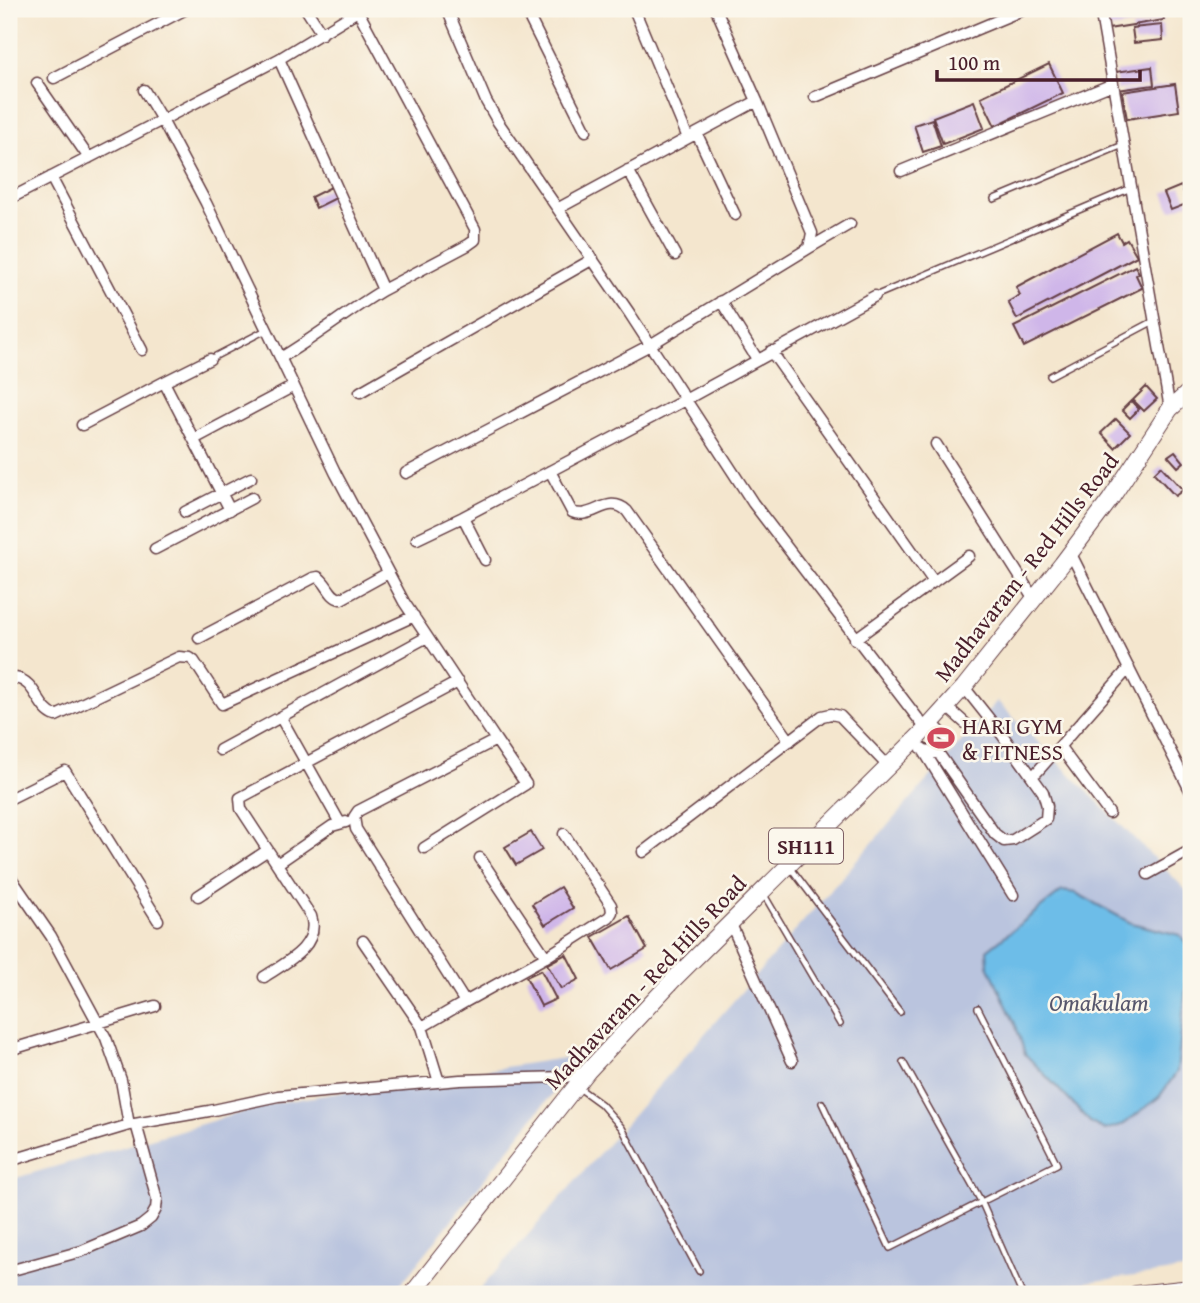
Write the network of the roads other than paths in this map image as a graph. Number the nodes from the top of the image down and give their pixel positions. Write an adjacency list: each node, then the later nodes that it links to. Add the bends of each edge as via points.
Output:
1 (186, 9): 12 (street)
2 (306, 9): 10 (street)
3 (447, 9): 29 (street, via 492,112)
4 (525, 9): 19 (street)
5 (634, 9): 20 (street)
6 (716, 9): 17 (street)
7 (1025, 9): 16 (street)
8 (1100, 9): 14 (street)
9 (360, 10): 10 (street); 35 (street, via 476,236 468,245)
10 (321, 34): 11 (street)
11 (279, 59): 18 (street); 35 (street)
12 (54, 78)
13 (37, 83): 22 (street)
14 (1113, 84): 21 (street); 24 (street)
15 (144, 90): 18 (street)
16 (815, 97)
17 (757, 102): 20 (street); 32 (street, via 812,233)
18 (162, 120): 22 (street); 39 (street)
19 (586, 131)
20 (692, 136): 23 (street); 30 (street)
21 (1124, 145): 26 (street); 28 (lane)
22 (89, 158): 25 (street)
23 (628, 170): 29 (street); 33 (street)
24 (901, 171)
25 (51, 177): 27 (street); 41 (street)
26 (1131, 188): 36 (lane); 38 (street)
27 (9, 199)
28 (994, 199)
29 (559, 208): 34 (street)
30 (735, 215)
31 (850, 224): 32 (street)
32 (809, 248): 37 (street)
33 (675, 255)
34 (593, 259): 40 (street); 50 (street)
35 (383, 290): 43 (street)
36 (875, 296): 42 (street)
37 (721, 301): 40 (street); 45 (street)
38 (1154, 321): 46 (lane); 52 (street)
39 (268, 329): 43 (street); 44 (lane)
40 (650, 345): 51 (street); 57 (street)
41 (142, 350)
42 (771, 352): 45 (street); 70 (street)
43 (282, 357): 48 (street)
44 (210, 359): 47 (street)
45 (757, 359): 51 (street)
46 (1050, 376)
47 (164, 382): 53 (street); 54 (street)
48 (295, 386): 54 (street); 69 (street)
49 (1191, 390): 52 (main road, Madhavaram - Red Hills Road / SH111)
50 (360, 392)
51 (685, 400): 56 (street); 75 (street, via 759,511)
52 (1170, 409): 66 (main road, Madhavaram - Red Hills Road / SH111)
53 (82, 425)
54 (194, 439): 59 (street)
55 (936, 444): 71 (street)
56 (550, 471): 63 (street); 86 (street, via 572,512 586,514 611,503 627,511)
57 (406, 473)
58 (251, 478): 59 (street)
59 (222, 493): 61 (street); 62 (street)
60 (252, 498): 61 (street)
61 (230, 510): 65 (street)
62 (185, 512)
63 (463, 516): 64 (street); 68 (street)
64 (417, 539)
65 (155, 549)
66 (1070, 552): 71 (main road, Madhavaram - Red Hills Road / SH111); 76 (street)
67 (969, 556): 70 (street)
68 (485, 560)
69 (388, 573): 72 (street); 74 (street, via 341,599 333,596 323,580 313,578)
70 (934, 582): 75 (street)
71 (1034, 599): 79 (main road, Madhavaram - Red Hills Road / SH111)
72 (414, 616): 73 (street); 77 (street, via 222,704 194,661 185,656 56,716 47,712 26,681)
73 (428, 637): 78 (street); 81 (street)
74 (198, 638)
75 (855, 639): 83 (street)
76 (1129, 668): 87 (street); 92 (street)
77 (9, 681)
78 (457, 682): 85 (street); 89 (street)
79 (964, 687): 80 (main road, Madhavaram - Red Hills Road / SH111); 83 (street, via 1043,792 1046,820 1004,841)
80 (946, 706): 82 (street); 83 (main road, Madhavaram - Red Hills Road / SH111)
81 (281, 718): 88 (street); 89 (street)
82 (965, 723)
83 (924, 735): 84 (street); 90 (main road, Madhavaram - Red Hills Road / SH111); 108 (street)
84 (948, 739)
85 (496, 740): 96 (street, via 358,811); 98 (street, via 526,784)
86 (790, 741): 90 (street, via 822,716 841,716); 101 (street)
87 (1060, 747): 91 (street); 94 (street)
88 (220, 750)
89 (306, 763): 95 (street); 99 (street, via 240,798 241,808)
90 (887, 765): 104 (main road, Madhavaram - Red Hills Road / SH111)
91 (1037, 772)
92 (1191, 792)
93 (9, 799): 110 (street, via 65,771)
94 (1109, 814)
95 (340, 823): 96 (street); 103 (street)
96 (353, 823): 115 (street)
97 (564, 834): 113 (street, via 612,912)
98 (424, 848)
99 (268, 850): 103 (street); 109 (street)
100 (1191, 850): 105 (street)
101 (643, 852)
102 (480, 858): 113 (street)
103 (277, 864): 114 (street, via 314,925 308,944)
104 (788, 864): 107 (main road, Madhavaram - Red Hills Road / SH111); 118 (lane)
105 (1148, 874)
106 (9, 875): 119 (street, via 51,936)
107 (761, 891): 111 (main road, Madhavaram - Red Hills Road / SH111); 120 (lane)
108 (1013, 895)
109 (198, 896)
110 (158, 920)
111 (730, 922): 123 (street); 125 (main road, Madhavaram - Red Hills Road / SH111)
112 (363, 941): 121 (street)
113 (546, 957): 115 (street)
114 (264, 977)
115 (465, 1002): 121 (street)
116 (155, 1006): 119 (street)
117 (978, 1008): 131 (lane, via 1057,1164)
118 (900, 1012)
119 (98, 1023): 122 (street); 129 (street, via 115,1060)
120 (840, 1024)
121 (422, 1027): 126 (street)
122 (9, 1050)
123 (792, 1061)
124 (903, 1062): 131 (lane)
125 (588, 1071): 126 (street, via 566,1077); 127 (main road, Madhavaram - Red Hills Road / SH111)
126 (439, 1082): 129 (street, via 278,1096)
127 (576, 1086): 133 (lane, via 601,1104 622,1128); 135 (main road, Madhavaram - Red Hills Road / SH111)
128 (822, 1103): 131 (lane, via 890,1248)
129 (133, 1124): 130 (street); 132 (street, via 157,1199 151,1218 82,1251)
130 (9, 1161)
131 (982, 1203): 136 (lane)
132 (9, 1271)
133 (699, 1272)
134 (1191, 1287): 137 (main road)
135 (412, 1294)
136 (1022, 1294)
137 (1136, 1294)

